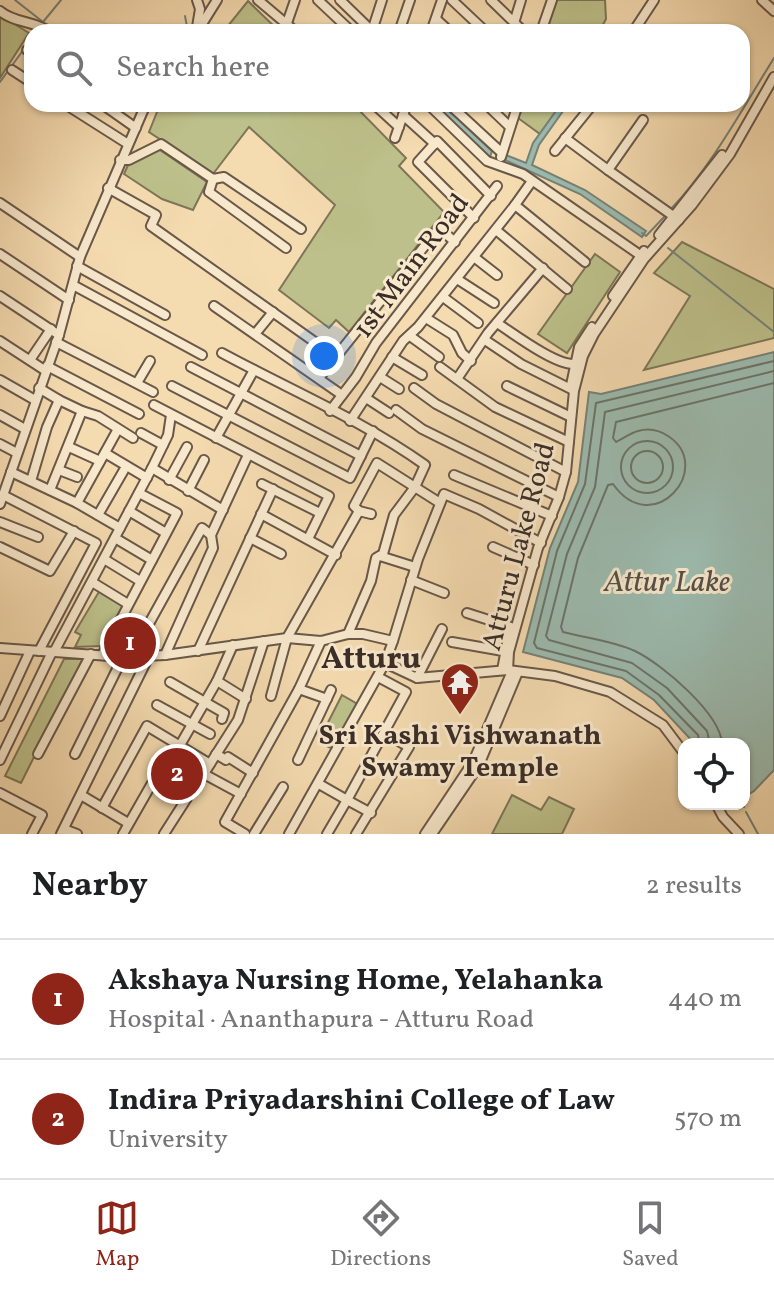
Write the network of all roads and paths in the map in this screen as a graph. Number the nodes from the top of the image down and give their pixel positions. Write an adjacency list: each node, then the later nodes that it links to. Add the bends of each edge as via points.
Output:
1 (197, 0): 24 (street)
2 (217, 0): 25 (street)
3 (258, 0): 21 (street)
4 (295, 0): 21 (street)
5 (318, 0): 26 (street)
6 (340, 0): 19 (street)
7 (356, 0): 19 (street)
8 (382, 0): 28 (street)
9 (410, 0): 29 (street)
10 (442, 0): 20 (street)
11 (452, 0): 32 (street)
12 (521, 0): 22 (street)
13 (552, 0): 33 (street)
14 (654, 0): 34 (street)
15 (762, 0): 18 (street)
16 (494, 1): 22 (street)
17 (0, 11): 23 (street)
18 (774, 11)
19 (352, 12): 27 (street)
20 (436, 19): 30 (street); 31 (street)
21 (287, 23)
22 (514, 23)
23 (35, 24)
24 (197, 24)
25 (201, 24)
26 (344, 24)
27 (365, 24)
28 (375, 24)
29 (402, 24)
30 (434, 24)
31 (441, 24)
32 (478, 24)
33 (544, 24)
34 (638, 24)
35 (12, 70): 37 (street)
36 (774, 77): 70 (street, Atturu Lake Road, via 732,148)
37 (24, 78)
38 (78, 112): 55 (street)
39 (113, 112): 52 (street)
40 (143, 112): 52 (street)
41 (383, 112): 50 (street)
42 (404, 112): 48 (street)
43 (436, 112): 60 (street, via 487,161)
44 (458, 112): 58 (street)
45 (494, 112): 51 (street)
46 (515, 112): 51 (street)
47 (586, 112): 54 (street)
48 (403, 115): 50 (street); 56 (street)
49 (643, 120): 61 (street)
50 (399, 127): 53 (street)
51 (510, 127): 58 (street)
52 (136, 128): 55 (street)
53 (395, 138)
54 (565, 138): 57 (street); 61 (street)
55 (128, 144): 59 (street)
56 (435, 144): 66 (street); 69 (street, via 418,162)
57 (555, 151)
58 (502, 153): 60 (street)
59 (120, 160): 62 (street, via 161,144); 65 (street)
60 (498, 165): 63 (street)
61 (608, 170): 70 (street)
62 (213, 179): 71 (street, via 224,177); 74 (street, via 209,192)
63 (532, 181): 68 (street); 76 (street)
64 (497, 186): 66 (street, 1st Main Road)
65 (108, 188): 78 (street); 90 (street, via 156,215 151,226)
66 (491, 196): 69 (street, 1st Main Road)
67 (0, 203): 78 (street)
68 (515, 205): 72 (street); 79 (street)
69 (474, 218): 73 (street, 1st Main Road)
70 (677, 219): 76 (street, Atturu Lake Road); 124 (street, Atturu Lake Road, via 594,334)
71 (301, 229)
72 (496, 230): 77 (street); 80 (street)
73 (455, 242): 102 (street, via 439,228); 127 (street, 1st Main Road)
74 (286, 248)
75 (0, 254): 87 (street)
76 (640, 255): 108 (street, Atturu Lake Road, via 579,347)
77 (474, 257): 81 (street); 82 (street)
78 (79, 262): 83 (street); 94 (street, via 164,315)
79 (585, 262)
80 (543, 268): 84 (street); 93 (street)
81 (497, 275)
82 (457, 279): 86 (street); 88 (street)
83 (73, 285): 87 (street); 94 (street)
84 (567, 289)
85 (0, 296): 96 (street)
86 (443, 297): 91 (street); 92 (street)
87 (69, 300): 96 (street)
88 (494, 303)
89 (214, 306): 95 (street)
90 (273, 312): 95 (street); 102 (street)
91 (426, 318): 97 (street); 107 (street, via 453,335)
92 (478, 323)
93 (497, 323): 98 (street); 108 (street)
94 (154, 329): 101 (street)
95 (255, 334): 115 (street)
96 (56, 336): 105 (street); 111 (street); 118 (street)
97 (410, 336): 103 (street); 104 (street)
98 (485, 340): 107 (street); 124 (street)
99 (0, 341): 105 (street)
100 (222, 353): 112 (street)
101 (202, 355)
102 (336, 357): 115 (street)
103 (392, 357): 113 (street); 114 (street)
104 (439, 357)
105 (30, 360): 111 (street)
106 (150, 361): 118 (street)
107 (471, 361): 116 (street)
108 (574, 364): 124 (street, Atturu Lake Road)
109 (191, 367): 126 (street)
110 (440, 367): 116 (street)
111 (46, 369): 121 (street); 134 (street)
112 (254, 370): 126 (street); 133 (street)
113 (422, 375)
114 (380, 377): 123 (street); 128 (street)
115 (319, 378): 127 (street)
116 (457, 379): 144 (street, via 495,407)
117 (0, 380): 129 (street)
118 (137, 383): 125 (street)
119 (172, 386): 137 (street)
120 (507, 386): 138 (street)
121 (39, 388): 129 (street); 130 (street)
122 (414, 388): 158 (street)
123 (399, 389)
124 (572, 390): 138 (street, Atturu Lake Road)
125 (153, 392)
126 (241, 394): 137 (street); 151 (street)
127 (342, 395): 133 (street, 1st Main Road)
128 (366, 398): 139 (street); 171 (street)
129 (35, 400): 140 (street)
130 (59, 400): 132 (street); 163 (street)
131 (154, 405): 136 (street)
132 (82, 411): 141 (street); 147 (street)
133 (330, 411): 139 (street)
134 (139, 414)
135 (0, 415): 140 (street)
136 (171, 415): 143 (street); 146 (street)
137 (229, 415): 143 (street); 151 (street, via 350,478)
138 (569, 416): 144 (street, Atturu Lake Road)
139 (350, 421): 142 (street)
140 (25, 429): 149 (street)
141 (118, 429): 146 (street); 152 (street)
142 (373, 431): 151 (street); 166 (street, via 425,465)
143 (216, 438): 150 (street)
144 (567, 441): 158 (street, Atturu Lake Road)
145 (0, 444): 149 (street)
146 (163, 445): 154 (street)
147 (69, 447): 152 (street); 155 (street)
148 (187, 447): 162 (street)
149 (17, 453): 157 (street)
150 (248, 455): 175 (street); 178 (street, via 329,496)
151 (361, 456)
152 (102, 457): 161 (street); 174 (street)
153 (204, 460): 169 (street)
154 (152, 468): 161 (street); 162 (street)
155 (59, 470): 160 (street); 168 (street)
156 (124, 470): 181 (street)
157 (11, 472): 163 (street); 173 (street)
158 (564, 472): 171 (street, Atturu Lake Road)
159 (454, 475): 182 (street)
160 (77, 477)
161 (147, 478): 170 (street)
162 (169, 480): 169 (street)
163 (31, 481): 168 (street)
164 (262, 484): 167 (street)
165 (448, 485): 172 (street)
166 (415, 487): 172 (street); 177 (street, via 377,463 354,506); 197 (street, via 394,515)
167 (273, 489): 178 (street); 179 (street)
168 (50, 490): 174 (street)
169 (188, 491): 175 (street)
170 (139, 493): 176 (street); 186 (street, via 177,513)
171 (557, 496): 182 (street, Atturu Lake Road)
172 (442, 498): 192 (street, via 479,509); 201 (street)
173 (2, 500): 185 (street)
174 (77, 503): 181 (street)
175 (223, 510): 187 (street)
176 (129, 511): 184 (street); 186 (street)
177 (359, 511): 180 (street); 196 (street)
178 (320, 513): 191 (street)
179 (261, 514): 190 (street); 191 (street)
180 (371, 514)
181 (98, 515): 184 (street)
182 (550, 515): 192 (street, Atturu Lake Road)
183 (0, 522): 188 (street)
184 (120, 528): 189 (street)
185 (74, 531): 193 (street, via 50,571); 218 (street, via 96,543)
186 (166, 533): 199 (street)
187 (211, 535): 224 (street, via 213,548); 225 (street, via 202,528)
188 (38, 537)
189 (115, 538): 198 (street); 199 (street)
190 (250, 538): 195 (street); 219 (street)
191 (308, 539): 196 (street)
192 (539, 542): 200 (street, Atturu Lake Road)
193 (0, 547)
194 (493, 547): 200 (street)
195 (281, 554)
196 (336, 555): 211 (street)
197 (380, 556): 201 (street); 210 (street)
198 (104, 559): 203 (street); 204 (street)
199 (152, 560): 203 (street)
200 (532, 564): 208 (street, Atturu Lake Road); 229 (street, Atturu Lake Road, via 509,652)
201 (415, 567): 202 (street)
202 (411, 580): 205 (street); 214 (street)
203 (140, 581): 206 (street)
204 (92, 582): 206 (street); 221 (street)
205 (444, 593)
206 (128, 604): 223 (street)
207 (467, 613): 208 (street)
208 (511, 627): 220 (street, Atturu Lake Road)
209 (442, 629): 231 (street)
210 (348, 634): 213 (street); 214 (street)
211 (287, 638): 212 (street); 213 (street); 236 (street)
212 (264, 641): 216 (street); 237 (street)
213 (321, 641): 234 (street)
214 (393, 641): 228 (street)
215 (452, 642): 220 (street)
216 (233, 645): 219 (street); 232 (street)
217 (2, 648): 218 (street); 227 (street)
218 (34, 651): 221 (street); 241 (street)
219 (198, 651): 224 (street)
220 (503, 651): 229 (street, Atturu Lake Road)
221 (53, 652): 222 (street); 251 (street)
222 (91, 654): 223 (street); 248 (street)
223 (102, 655): 225 (street)
224 (165, 655): 226 (street)
225 (127, 656): 226 (street); 249 (street)
226 (149, 656): 259 (street)
227 (0, 659)
228 (385, 663): 230 (street); 231 (street)
229 (510, 671): 231 (street); 246 (street, via 555,676 610,692 663,725); 276 (street, via 473,762); 277 (street, via 479,765)
230 (378, 677): 244 (street, via 406,692); 256 (street)
231 (417, 678)
232 (217, 681): 237 (street); 239 (street)
233 (170, 682): 239 (street)
234 (299, 689): 238 (street); 254 (street)
235 (331, 690): 238 (street)
236 (271, 696)
237 (246, 699): 250 (street)
238 (327, 699): 252 (street)
239 (205, 703): 242 (street, via 224,713); 243 (street)
240 (157, 705): 243 (street)
241 (0, 716)
242 (222, 719)
243 (192, 724): 245 (street); 247 (street)
244 (385, 733): 261 (street); 264 (street, via 409,747)
245 (210, 734)
246 (678, 745)
247 (179, 746): 253 (street); 255 (street); 262 (street, via 147,726)
248 (38, 754)
249 (75, 754)
250 (216, 754): 253 (street); 254 (street)
251 (0, 760)
252 (298, 760)
253 (210, 764): 258 (street, via 204,774)
254 (253, 773): 258 (street)
255 (155, 778): 265 (street); 270 (street, via 187,798)
256 (319, 784): 261 (street); 273 (street)
257 (283, 787): 272 (street)
258 (241, 794): 271 (street, via 225,822)
259 (81, 795): 262 (street); 266 (street)
260 (1, 798): 267 (street, via 42,815)
261 (347, 800): 264 (street); 274 (street)
262 (102, 808): 265 (street)
263 (719, 810): 278 (street)
264 (371, 813): 275 (street)
265 (128, 823): 269 (street)
266 (62, 831): 268 (street)
267 (32, 834)
268 (77, 834)
269 (123, 834)
270 (164, 834)
271 (245, 834)
272 (254, 834)
273 (289, 834)
274 (327, 834)
275 (356, 834)
276 (425, 834)
277 (432, 834)
278 (739, 834)

